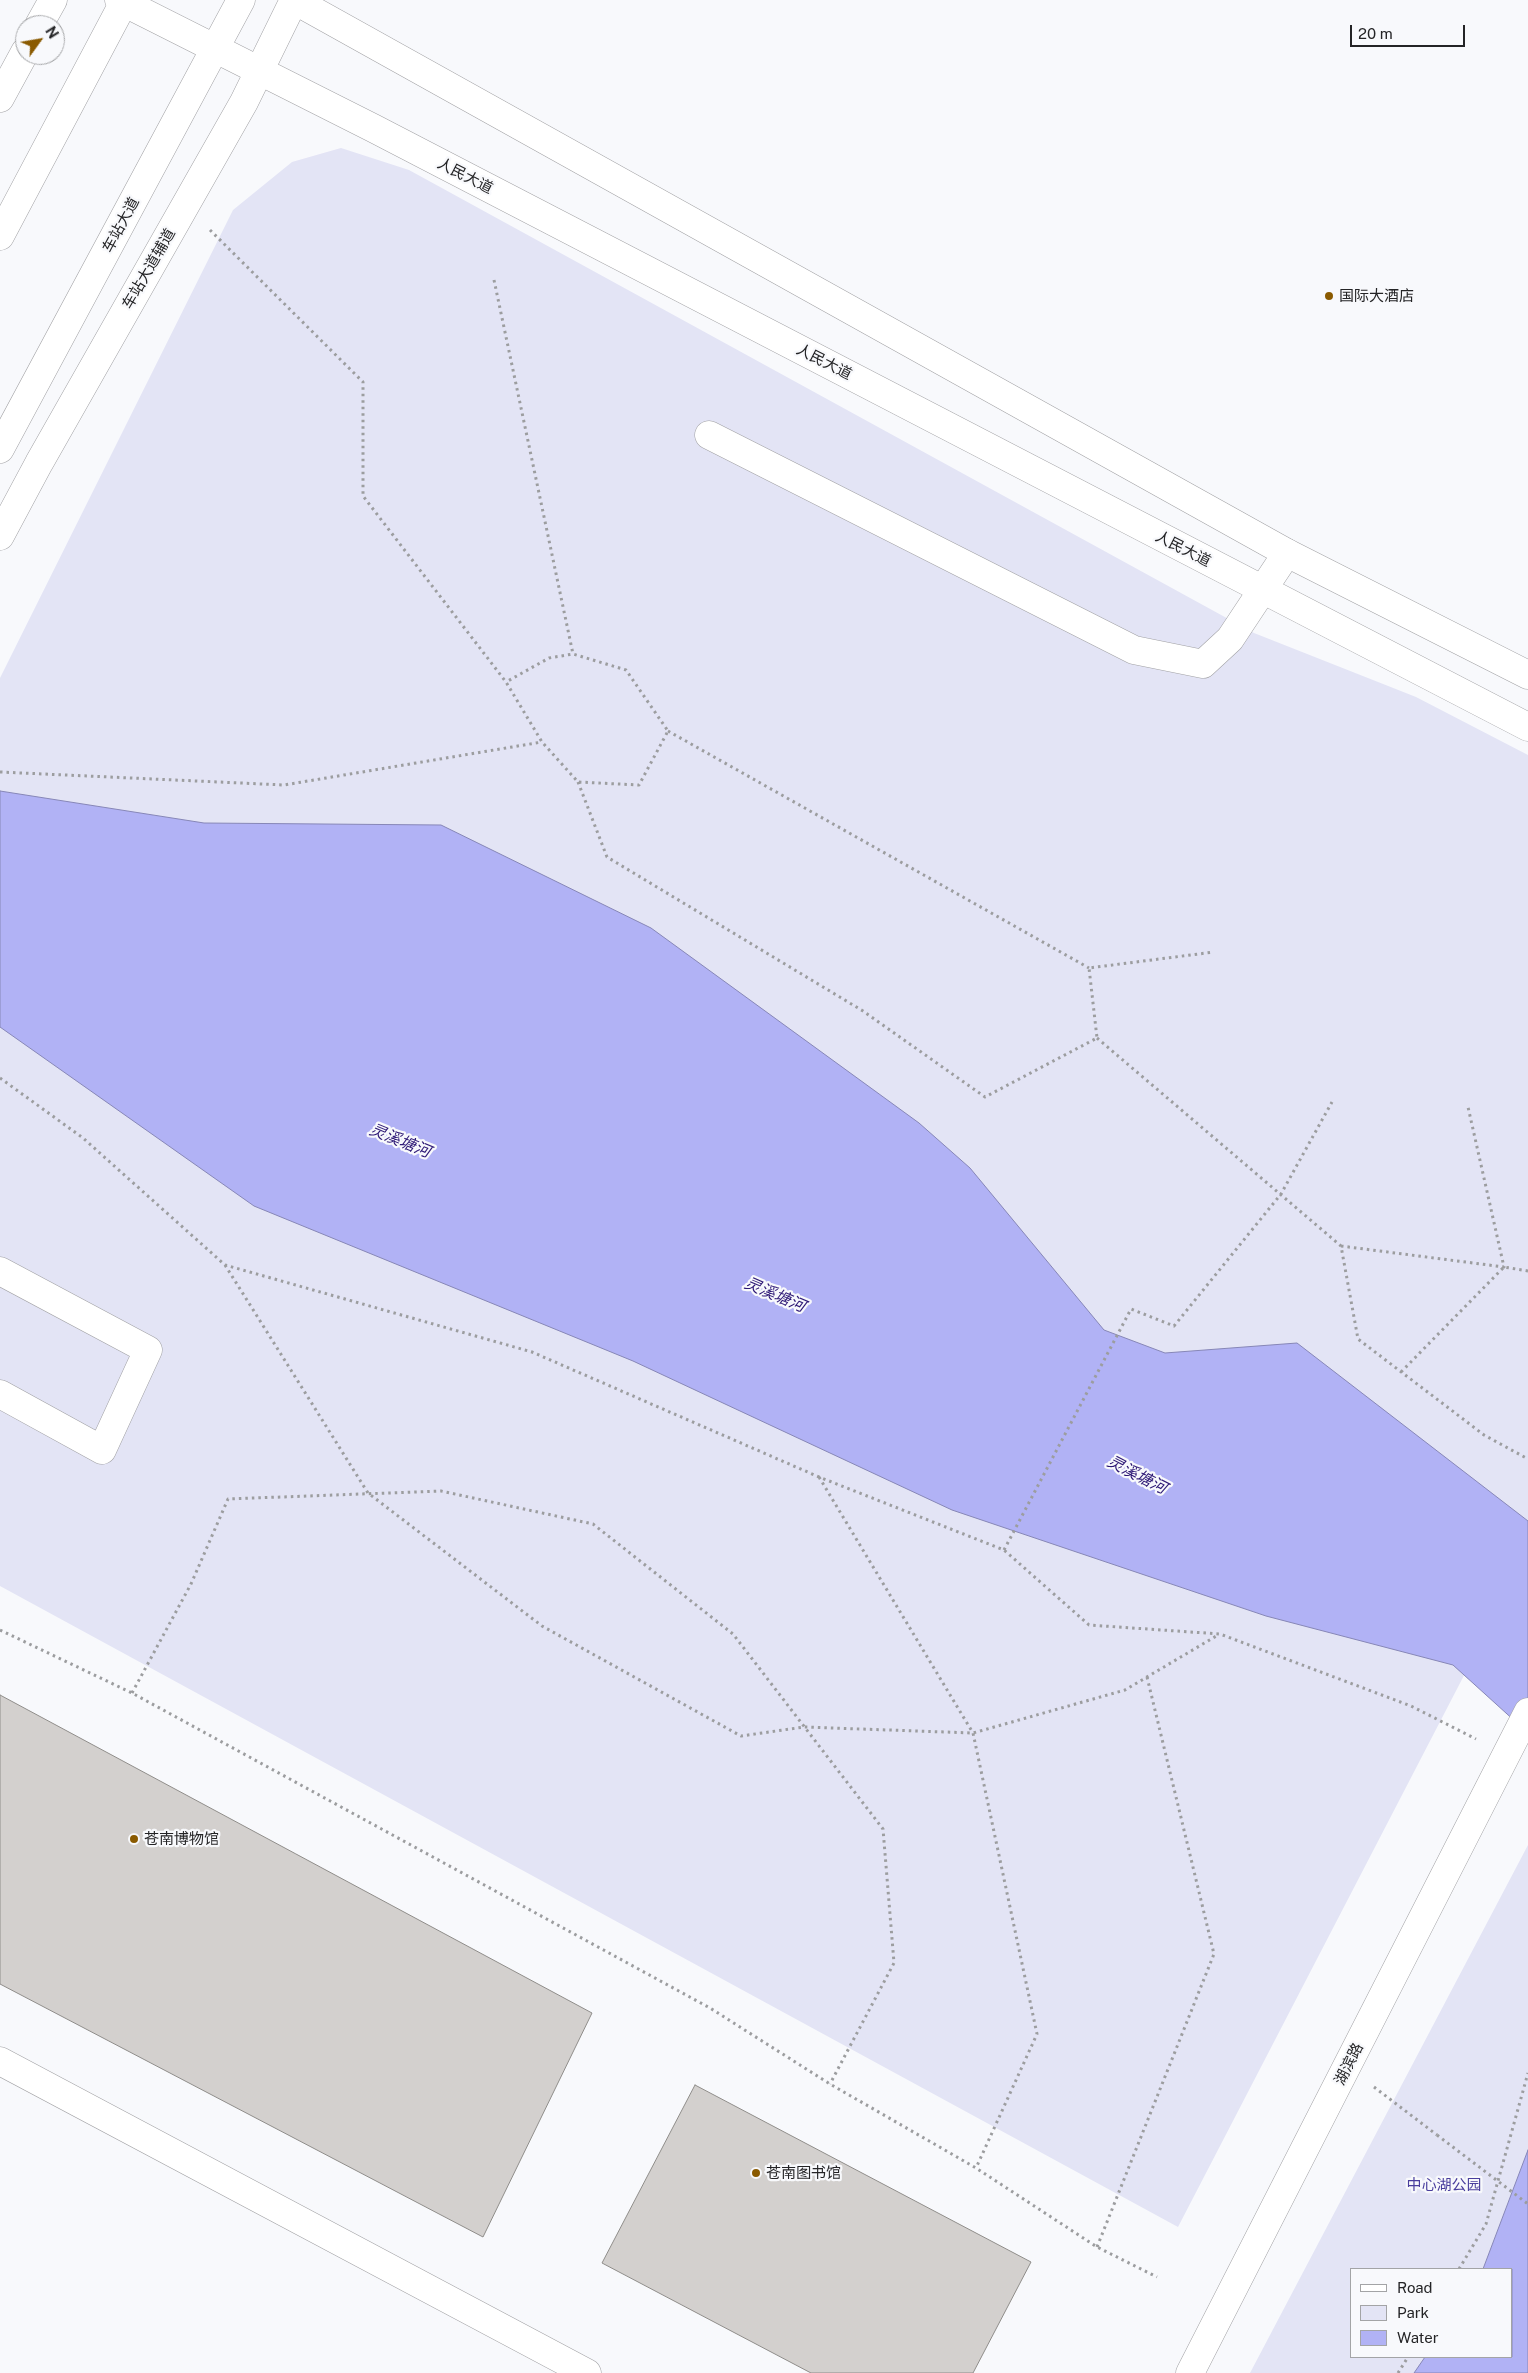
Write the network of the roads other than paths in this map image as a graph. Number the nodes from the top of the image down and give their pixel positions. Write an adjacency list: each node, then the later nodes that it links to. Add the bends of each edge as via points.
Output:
1 (53, 0): 5 (main road)
2 (241, 0): 6 (main road, 车站大道)
3 (294, 0): 8 (main road, 车站大道辅道); 14 (main road)
4 (122, 1): 6 (main road, 人民大道); 10 (main road)
5 (45, 15)
6 (215, 48): 8 (main road, 人民大道); 12 (main road, 车站大道)
7 (18, 65): 9 (main road)
8 (259, 70): 13 (main road, 车站大道辅道); 15 (main road, 人民大道)
9 (0, 98)
10 (0, 236)
11 (709, 435): 15 (main road, via 1134,650 1203,664 1230,639)
12 (0, 449)
13 (0, 536)
14 (1286, 553): 15 (main road); 16 (main road)
15 (1262, 590): 17 (main road, 人民大道)
16 (1528, 675)
17 (1528, 727)
18 (0, 1271): 19 (main road, via 148,1350 102,1450)
19 (0, 1394)
20 (1528, 1712): 23 (main road, 湖滨路)
21 (0, 2061): 22 (main road)
22 (587, 2373)
23 (1190, 2373)

